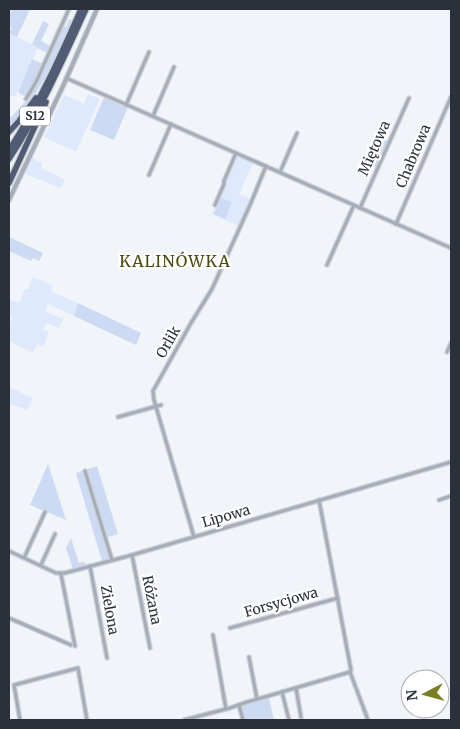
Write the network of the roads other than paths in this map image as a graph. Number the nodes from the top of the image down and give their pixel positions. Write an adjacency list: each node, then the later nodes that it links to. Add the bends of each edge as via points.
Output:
1 (70, 9): 11 (street)
2 (81, 9): 7 (highway, S12)
3 (86, 9): 7 (highway, S12)
4 (97, 9): 8 (street)
5 (149, 52): 12 (street)
6 (174, 67): 13 (street)
7 (55, 71): 15 (highway); 17 (highway, S12); 19 (highway, S12, via 28,129); 23 (highway, via 44,107)
8 (66, 78): 12 (street); 24 (street)
9 (451, 97): 28 (street, Chabrowa)
10 (409, 98): 27 (street, Miętowa)
11 (26, 99)
12 (126, 105): 13 (street)
13 (154, 116): 14 (street)
14 (172, 124): 18 (street); 22 (street)
15 (9, 132)
16 (298, 133): 21 (street)
17 (9, 150)
18 (236, 153): 20 (street); 25 (street)
19 (9, 159)
20 (266, 166): 21 (street); 34 (street, Orlik, via 212,289 154,388)
21 (280, 172): 26 (street)
22 (149, 175)
23 (9, 184)
24 (9, 200)
25 (215, 205)
26 (354, 206): 27 (street); 30 (street)
27 (360, 208): 28 (street)
28 (396, 224): 29 (street)
29 (451, 248)
30 (327, 265)
31 (451, 343): 32 (street)
32 (447, 352)
33 (161, 405): 34 (street)
34 (156, 406): 35 (street); 43 (street, Orlik)
35 (118, 417)
36 (451, 462): 39 (street, Lipowa)
37 (85, 471): 47 (street)
38 (451, 496): 40 (street)
39 (319, 500): 43 (street, Lipowa); 51 (street)
40 (439, 500)
41 (45, 512): 46 (street)
42 (54, 534): 48 (street)
43 (194, 537): 45 (street, Lipowa)
44 (9, 551): 46 (street)
45 (132, 555): 47 (street, Lipowa); 55 (street, Różana)
46 (24, 558): 48 (street)
47 (112, 560): 49 (street, Lipowa)
48 (41, 565): 50 (street)
49 (90, 566): 50 (street, Lipowa); 57 (street, Zielona)
50 (61, 574): 52 (street, via 73,646)
51 (338, 598): 53 (street, Forsycjowa); 58 (street)
52 (9, 618)
53 (230, 628)
54 (213, 635): 63 (street)
55 (150, 648)
56 (249, 657): 61 (street)
57 (107, 658)
58 (350, 672): 59 (street); 70 (street)
59 (296, 688): 60 (street); 64 (street)
60 (282, 692): 61 (street); 69 (street)
61 (257, 700): 62 (street)
62 (239, 705): 63 (street); 68 (street)
63 (226, 709): 67 (street)
64 (302, 717)
65 (20, 720): 66 (street, via 14,685 78,668)
66 (87, 720)
67 (184, 720)
68 (243, 720)
69 (289, 720)
70 (368, 720)

